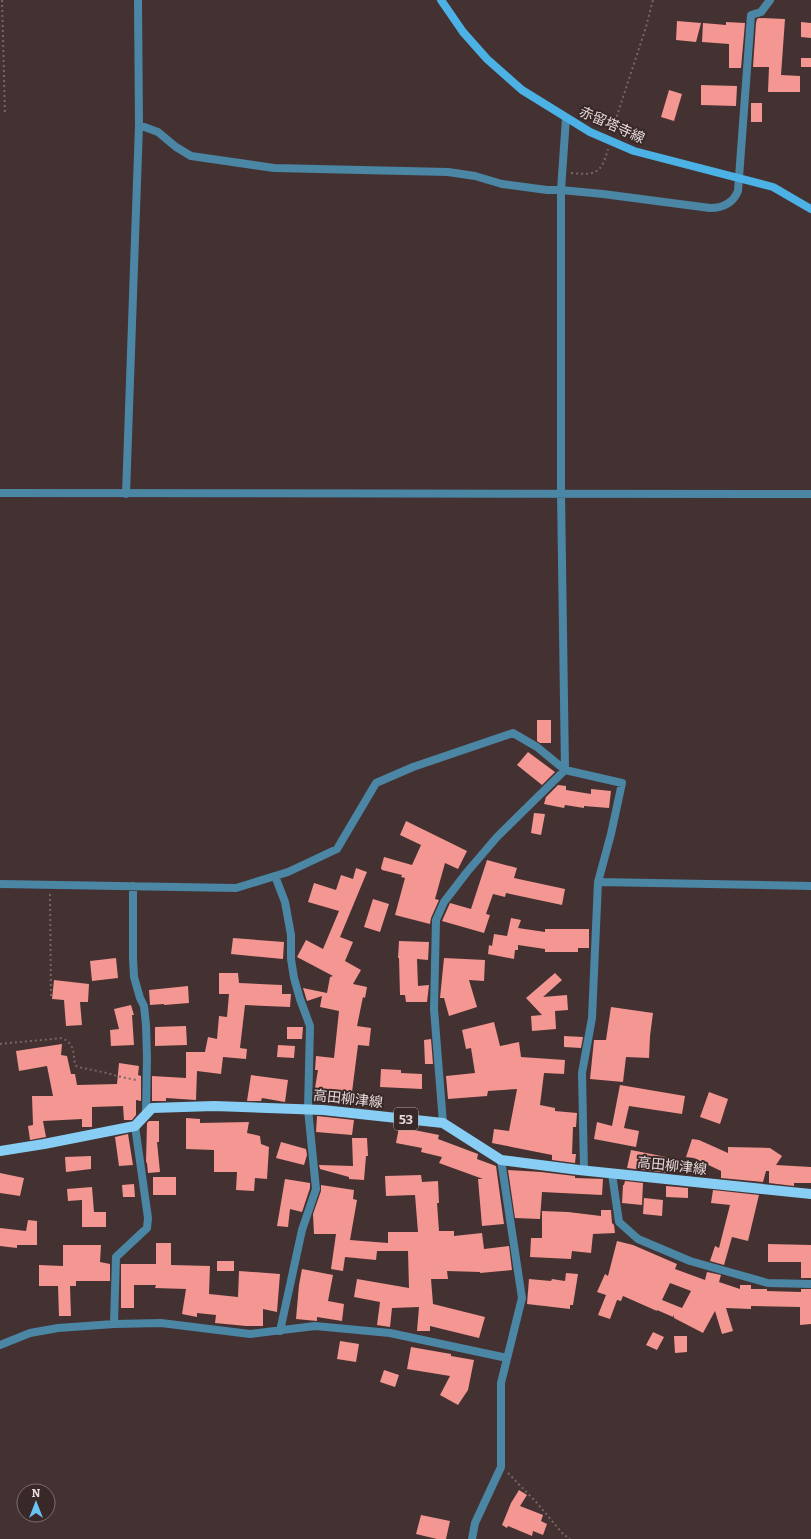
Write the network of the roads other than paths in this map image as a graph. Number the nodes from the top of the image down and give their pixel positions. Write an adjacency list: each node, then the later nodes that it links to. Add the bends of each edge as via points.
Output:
1 (138, 0): 5 (street)
2 (441, 0): 4 (main road, 赤留塔寺線, via 463,32 487,59 522,90)
3 (770, 0): 6 (street, via 760,12 751,15)
4 (566, 118): 6 (main road, 赤留塔寺線, via 590,132 634,151); 7 (street)
5 (139, 125): 7 (street, via 158,132 191,156 274,168 448,172 502,184); 11 (street)
6 (739, 178): 7 (street, via 735,198 730,203 715,208); 8 (main road, 赤留塔寺線, via 773,187)
7 (561, 190): 9 (street)
8 (811, 209)
9 (561, 492): 11 (street); 12 (street); 13 (street)
10 (0, 493): 11 (street)
11 (126, 494)
12 (811, 494)
13 (565, 770): 14 (street, via 537,747 513,733 413,767 376,783 337,849); 15 (street, via 622,783); 21 (street, via 467,872 444,902 436,920 434,1009)
14 (275, 876): 17 (street, via 236,888); 19 (street, via 285,902 291,935 294,978 310,1026)
15 (598, 882): 18 (street); 25 (street, via 592,1018 582,1073)
16 (0, 884): 17 (street)
17 (133, 886): 20 (street, via 133,958 136,985 144,1006 147,1058)
18 (811, 886)
19 (308, 1110): 20 (main road, 高田柳津線 / 53, via 214,1106 160,1107 152,1108); 21 (main road, 高田柳津線 / 53); 30 (street, via 316,1189 302,1230)
20 (146, 1114): 22 (main road, 高田柳津線 / 53)
21 (443, 1124): 24 (main road, 高田柳津線 / 53)
22 (135, 1126): 23 (main road); 29 (street, via 148,1218 147,1228 116,1257)
23 (0, 1151)
24 (502, 1160): 25 (main road, 高田柳津線 / 53); 32 (street, via 522,1298)
25 (584, 1170): 26 (main road, 高田柳津線 / 53)
26 (612, 1174): 27 (main road, 高田柳津線 / 53); 28 (street, via 620,1222 638,1239 690,1261 768,1283)
27 (811, 1194)
28 (811, 1284)
29 (114, 1324): 30 (street, via 161,1323 250,1334); 31 (street, via 30,1333)
30 (280, 1330): 32 (street, via 315,1326 390,1333)
31 (0, 1345)
32 (507, 1358): 33 (street, via 501,1383 501,1467 474,1523)
33 (472, 1539)

